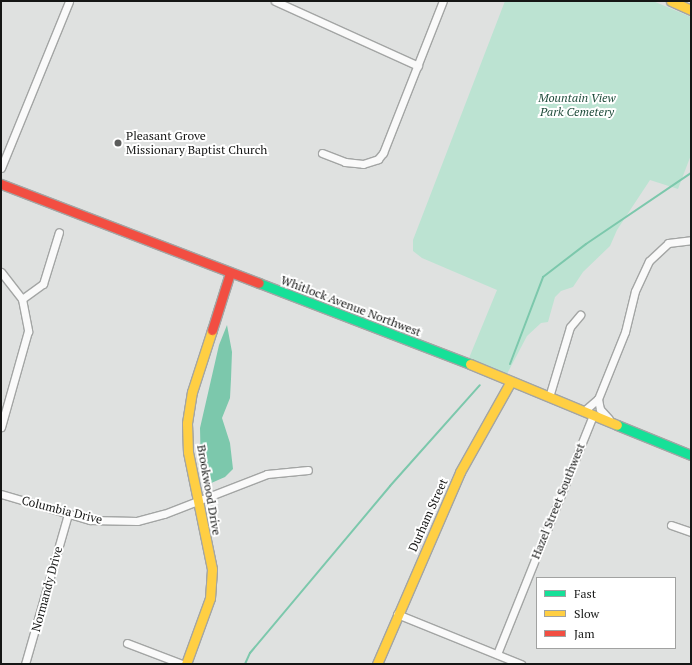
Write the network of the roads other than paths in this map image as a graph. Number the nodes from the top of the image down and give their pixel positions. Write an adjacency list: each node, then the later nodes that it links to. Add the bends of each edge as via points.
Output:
1 (69, 1): 8 (street)
2 (275, 1): 6 (street)
3 (443, 1): 6 (street)
4 (671, 1): 5 (main road)
5 (691, 10)
6 (418, 66): 7 (street, via 386,146 378,159 371,163 354,164)
7 (322, 153)
8 (1, 168)
9 (1, 184): 13 (main road, Whitlock Avenue Northwest)
10 (59, 232): 14 (street, via 43,284)
11 (691, 240): 18 (street, via 677,241 664,246 646,265 635,291 625,332)
12 (1, 272): 14 (street)
13 (230, 273): 16 (main road, Whitlock Avenue Northwest); 25 (main road, Brookwood Drive, via 192,392 187,423 188,452)
14 (22, 299): 21 (street, via 28,331)
15 (580, 314): 17 (street, via 570,327)
16 (511, 381): 17 (main road, Whitlock Avenue Northwest); 29 (main road, Durham Street, via 460,472)
17 (549, 397): 19 (main road, Whitlock Avenue Northwest)
18 (598, 399): 19 (street); 20 (street, via 603,413)
19 (589, 413): 20 (main road, Whitlock Avenue Northwest); 31 (street, Hazel Street Southwest)
20 (620, 426): 22 (main road, Whitlock Avenue Northwest)
21 (1, 427)
22 (691, 455)
23 (308, 470): 25 (street, Columbia Drive, via 267,474)
24 (1, 494): 26 (street, Columbia Drive)
25 (197, 501): 26 (street, Columbia Drive, via 137,521 104,521); 34 (main road, Brookwood Drive, via 212,569 212,580 210,598)
26 (68, 514): 32 (street, Normandy Drive)
27 (671, 525): 28 (street)
28 (691, 532)
29 (397, 614): 31 (street); 35 (main road, Durham Street)
30 (127, 643): 33 (street)
31 (497, 654): 36 (street)
32 (25, 664)
33 (182, 664)
34 (186, 664)
35 (377, 664)
36 (521, 664)

